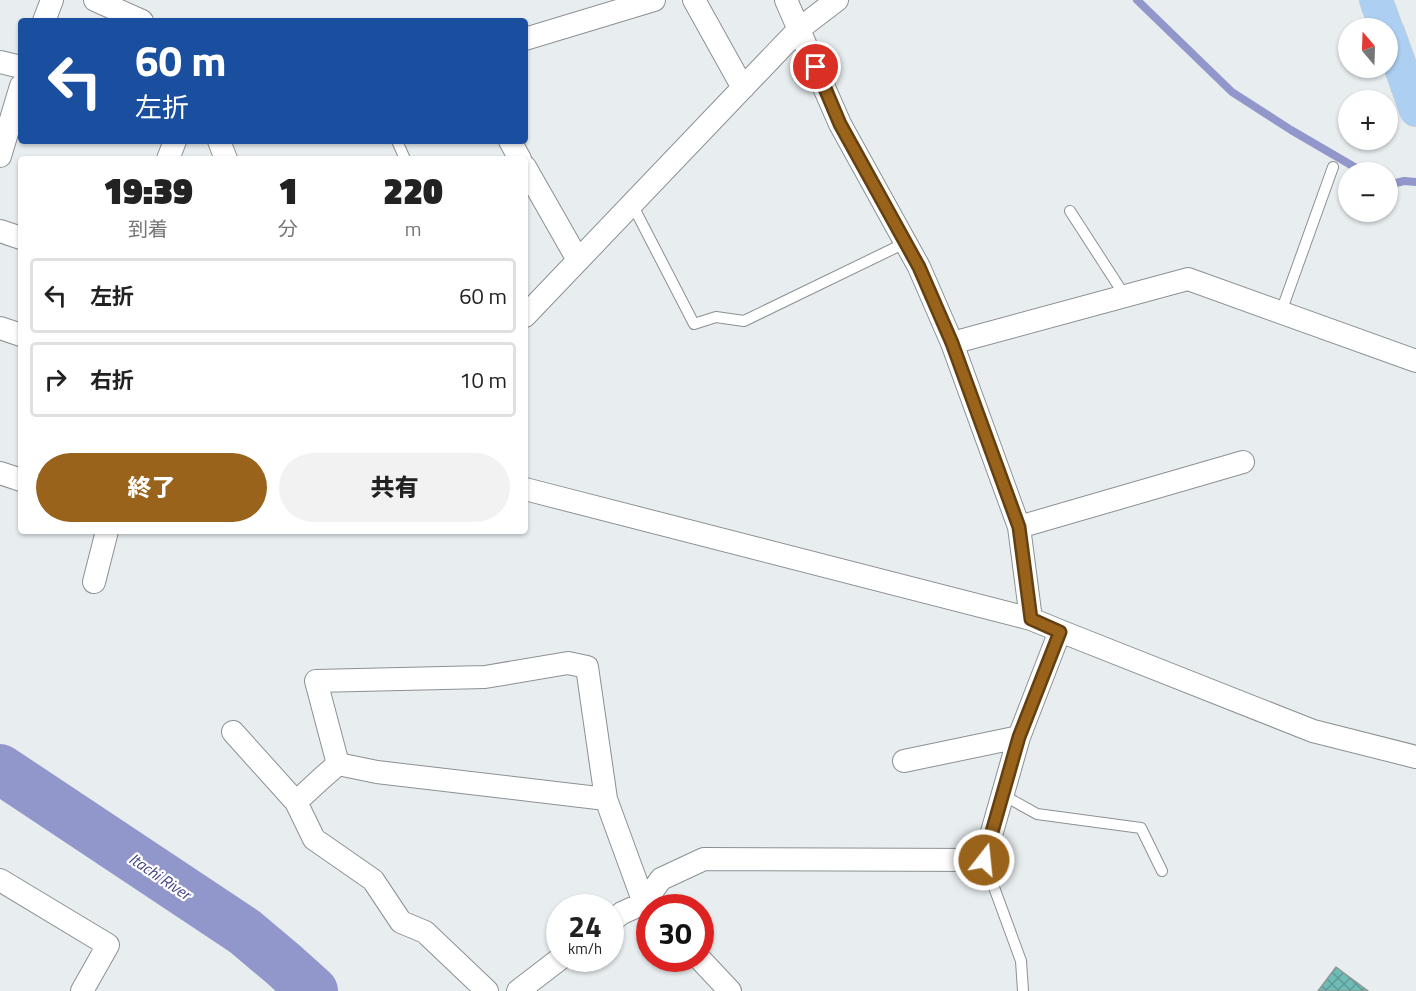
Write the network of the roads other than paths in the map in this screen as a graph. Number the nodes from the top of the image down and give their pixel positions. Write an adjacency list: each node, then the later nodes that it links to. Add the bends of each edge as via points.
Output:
1 (52, 0): 8 (street)
2 (95, 0): 9 (street)
3 (654, 0): 12 (street)
4 (694, 0): 16 (street)
5 (786, 0): 11 (street)
6 (837, 0): 11 (street)
7 (1376, 0): 10 (main road)
8 (45, 18)
9 (135, 18)
10 (1383, 18)
11 (799, 29): 16 (street); 26 (street, via 840,124)
12 (528, 38)
13 (1398, 60): 18 (main road)
14 (0, 62): 15 (street)
15 (18, 66)
16 (743, 88): 22 (street)
17 (18, 96): 19 (street)
18 (1416, 110)
19 (0, 156)
20 (1333, 167): 29 (lane)
21 (528, 172): 27 (street)
22 (632, 204): 26 (lane, via 694,324 716,317 744,321); 27 (street)
23 (1070, 212): 28 (lane)
24 (0, 231): 25 (street)
25 (18, 237)
26 (905, 243): 33 (street)
27 (578, 260): 30 (street)
28 (1125, 296): 29 (street, via 1188,279); 33 (street)
29 (1281, 312): 34 (street)
30 (528, 313)
31 (0, 328): 32 (street)
32 (18, 334)
33 (952, 343): 39 (street)
34 (1416, 361)
35 (1243, 462): 39 (street)
36 (0, 473): 37 (street)
37 (18, 479)
38 (528, 490): 42 (street)
39 (1019, 527): 42 (street)
40 (106, 534): 41 (street)
41 (94, 582)
42 (1031, 619): 43 (street)
43 (1060, 632): 45 (street); 46 (street, via 1313,731)
44 (233, 732): 51 (street)
45 (1019, 737): 47 (street); 49 (street)
46 (1416, 757)
47 (904, 761)
48 (338, 764): 50 (street); 50 (street, via 316,681 485,677 568,663 587,667); 51 (street)
49 (1002, 795): 52 (street); 53 (lane, via 1037,814 1141,828)
50 (606, 799): 55 (street)
51 (296, 802): 60 (street, via 314,839 373,880 401,922 425,932)
52 (984, 860): 56 (street, via 704,859 661,879); 63 (lane, via 1021,961)
53 (1162, 871)
54 (0, 880): 59 (street, via 108,945)
55 (643, 894)
56 (653, 894)
57 (546, 970): 61 (street)
58 (712, 972): 62 (street)
59 (81, 991)
60 (487, 991)
61 (518, 991)
62 (730, 991)
63 (1023, 991)

